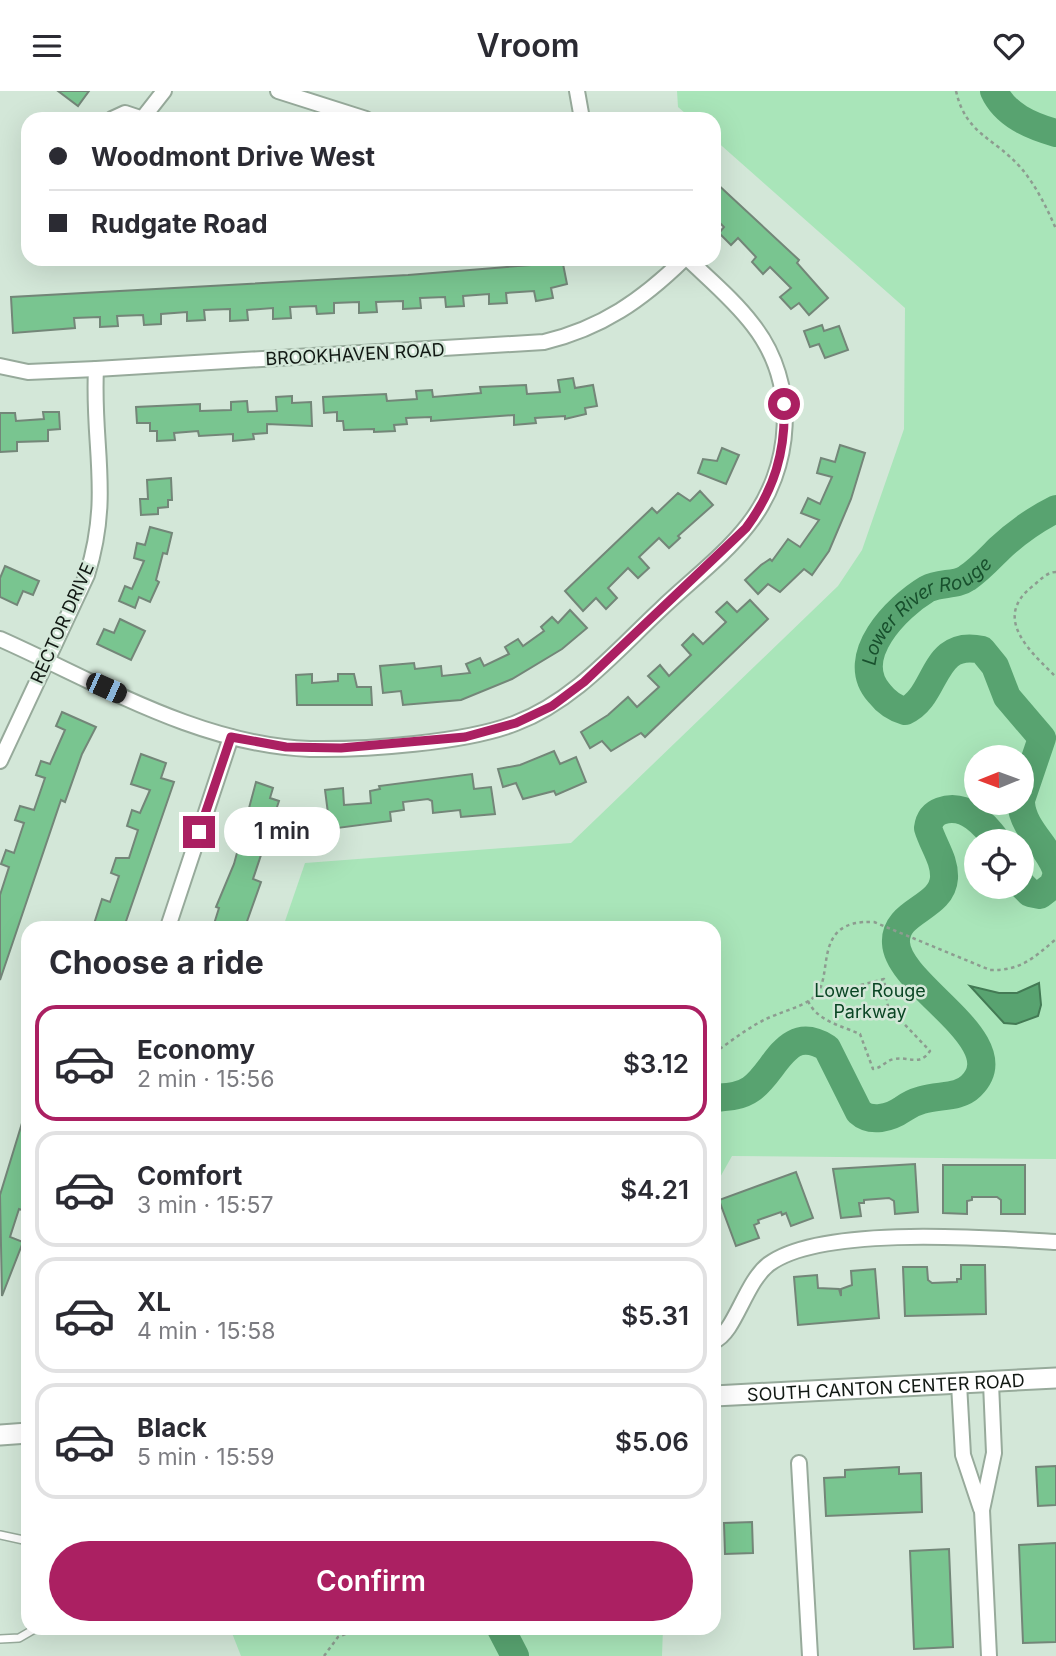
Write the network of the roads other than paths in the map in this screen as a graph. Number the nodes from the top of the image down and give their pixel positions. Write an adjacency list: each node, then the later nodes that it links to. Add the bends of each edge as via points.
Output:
1 (164, 91): 4 (street)
2 (278, 91): 5 (street)
3 (577, 91): 6 (street)
4 (148, 112)
5 (344, 112)
6 (581, 112)
7 (679, 266): 10 (street, BROOKHAVEN ROAD, via 620,313 583,331 544,342)
8 (693, 266): 13 (street, via 755,327 781,388 785,421 780,459 767,496 746,528 584,682 552,706 516,723 465,737 341,748 286,747)
9 (0, 366): 10 (street, BROOKHAVEN ROAD, via 28,372)
10 (96, 369): 12 (street, RECTOR DRIVE, via 102,496 95,549)
11 (0, 639): 12 (street)
12 (47, 660): 13 (street, via 172,718); 14 (street, RECTOR DRIVE)
13 (231, 737): 15 (street)
14 (0, 761)
15 (170, 921)
16 (1056, 1242): 17 (street, via 889,1239 800,1248 762,1269)
17 (721, 1338)
18 (1056, 1378): 19 (main road, SOUTH CANTON CENTER ROAD)
19 (991, 1383): 20 (main road, SOUTH CANTON CENTER ROAD); 25 (street, via 994,1453)
20 (958, 1384): 21 (main road, SOUTH CANTON CENTER ROAD); 25 (street, via 963,1455)
21 (721, 1396)
22 (21, 1434): 23 (main road)
23 (0, 1435)
24 (799, 1463): 30 (street)
25 (982, 1510): 31 (street)
26 (0, 1535): 27 (lane)
27 (21, 1540)
28 (24, 1635): 29 (lane)
29 (0, 1639)
30 (810, 1656)
31 (989, 1656)

